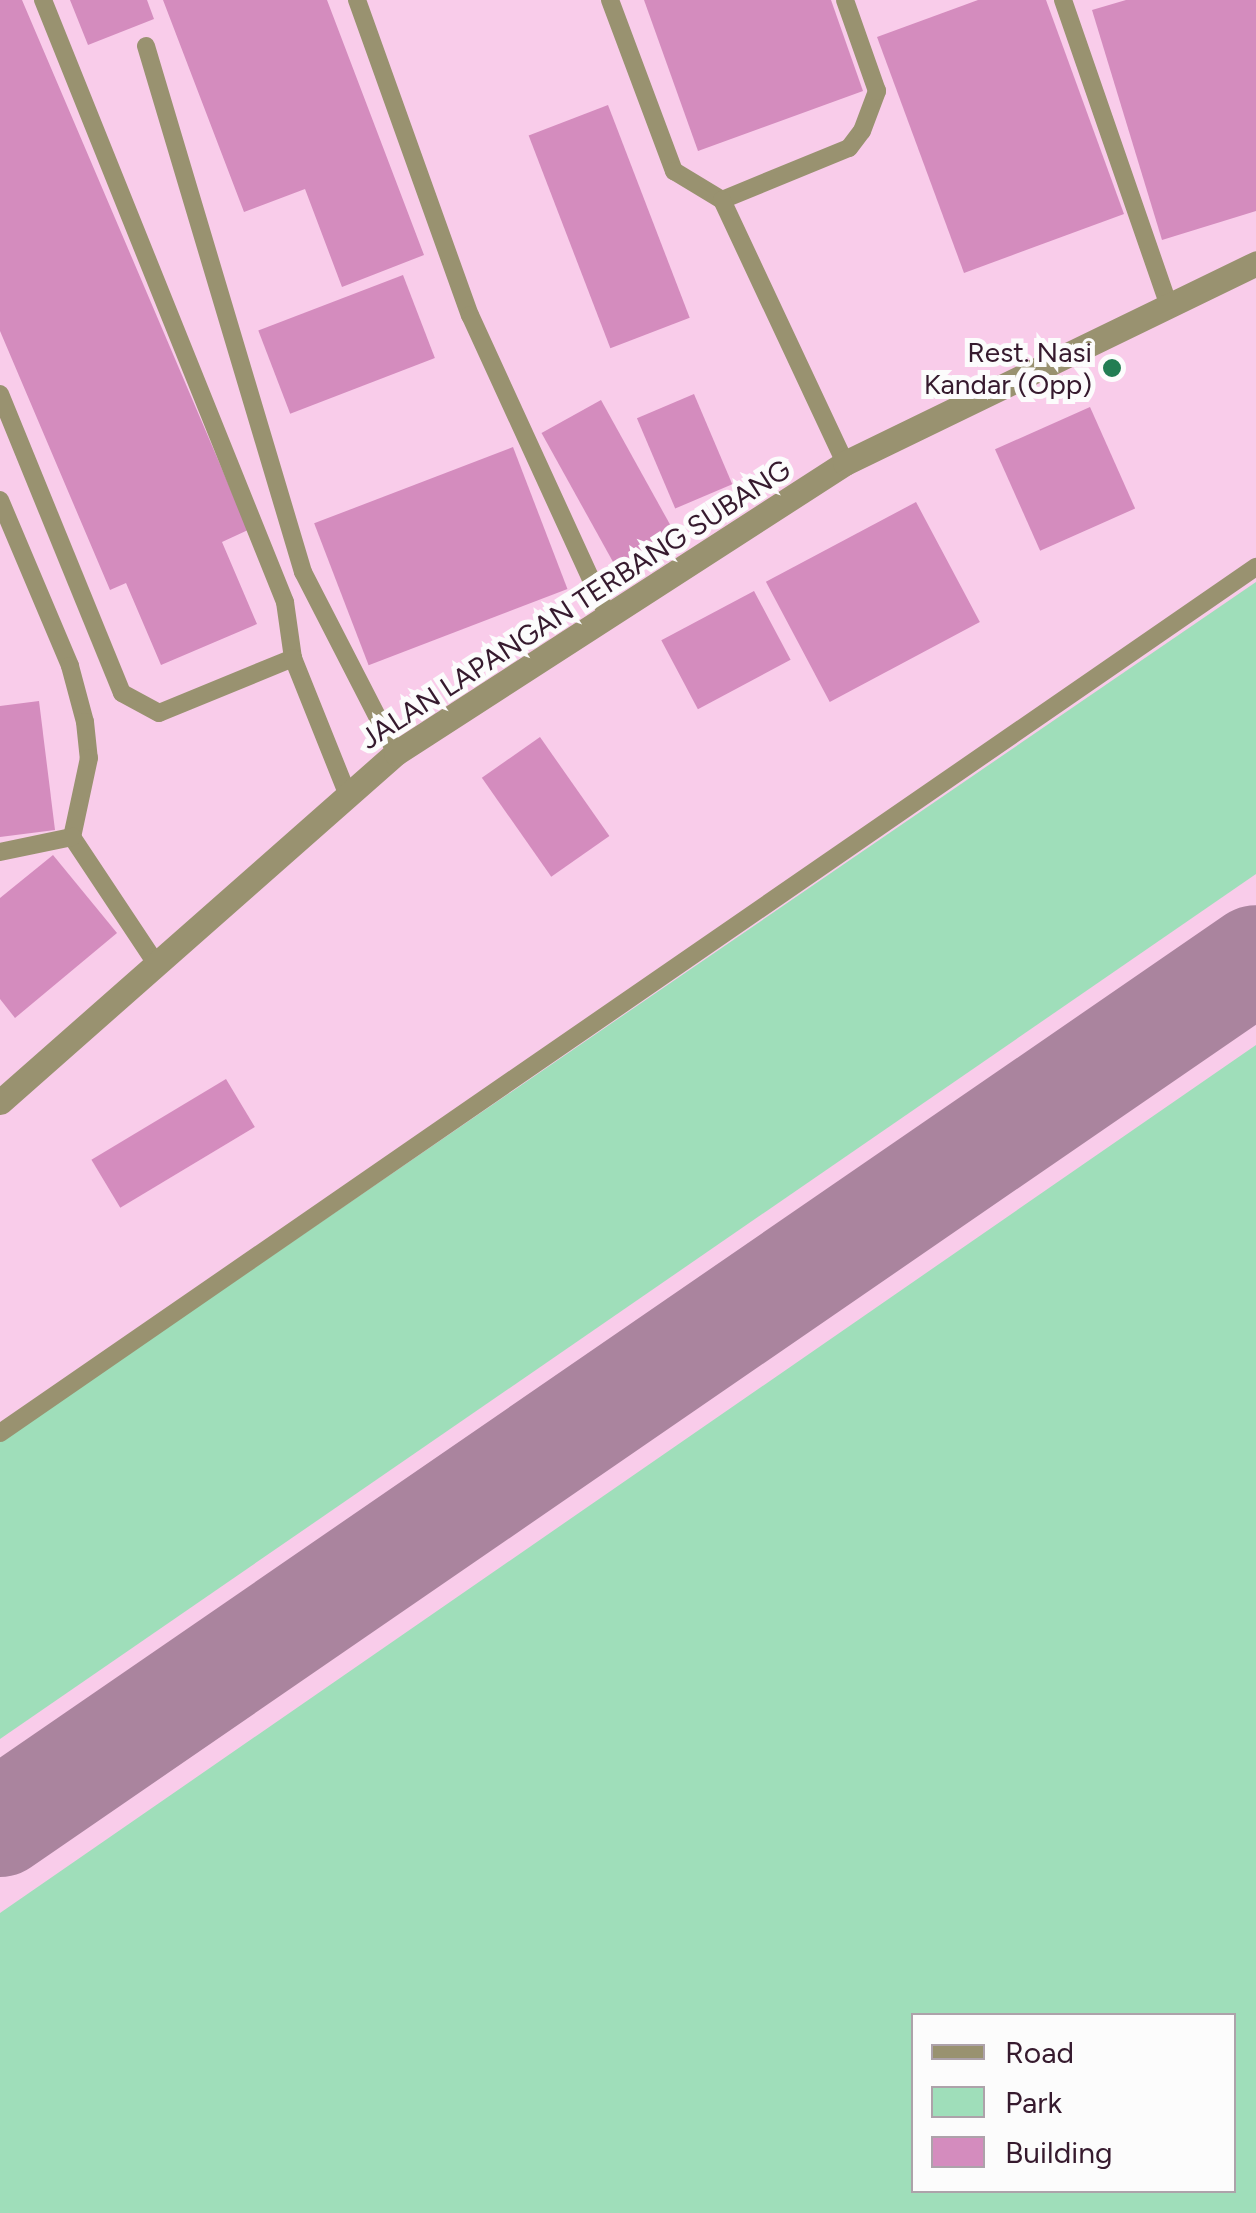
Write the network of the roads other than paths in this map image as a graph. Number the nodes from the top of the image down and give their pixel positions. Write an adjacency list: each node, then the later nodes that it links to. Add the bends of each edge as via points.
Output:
1 (43, 0): 15 (lane, via 285,602)
2 (357, 0): 14 (lane, via 470,315)
3 (610, 0): 7 (lane, via 674,171)
4 (845, 0): 7 (lane, via 877,91 862,131 849,148)
5 (1063, 0): 9 (lane)
6 (146, 46): 16 (lane, via 303,572)
7 (722, 200): 11 (lane)
8 (1256, 263): 9 (street, JALAN LAPANGAN TERBANG SUBANG)
9 (1169, 306): 11 (street, JALAN LAPANGAN TERBANG SUBANG)
10 (0, 394): 15 (lane, via 122,693 158,714)
11 (845, 463): 14 (street, JALAN LAPANGAN TERBANG SUBANG)
12 (0, 500): 18 (lane, via 70,666 85,722 90,758)
13 (1256, 567): 22 (lane)
14 (608, 616): 16 (street, JALAN LAPANGAN TERBANG SUBANG)
15 (293, 658): 17 (lane)
16 (396, 754): 17 (street, JALAN LAPANGAN TERBANG SUBANG)
17 (347, 793): 20 (street, JALAN LAPANGAN TERBANG SUBANG)
18 (72, 837): 19 (lane); 20 (lane)
19 (0, 852)
20 (155, 962): 21 (street, JALAN LAPANGAN TERBANG SUBANG)
21 (0, 1102)
22 (0, 1433)

